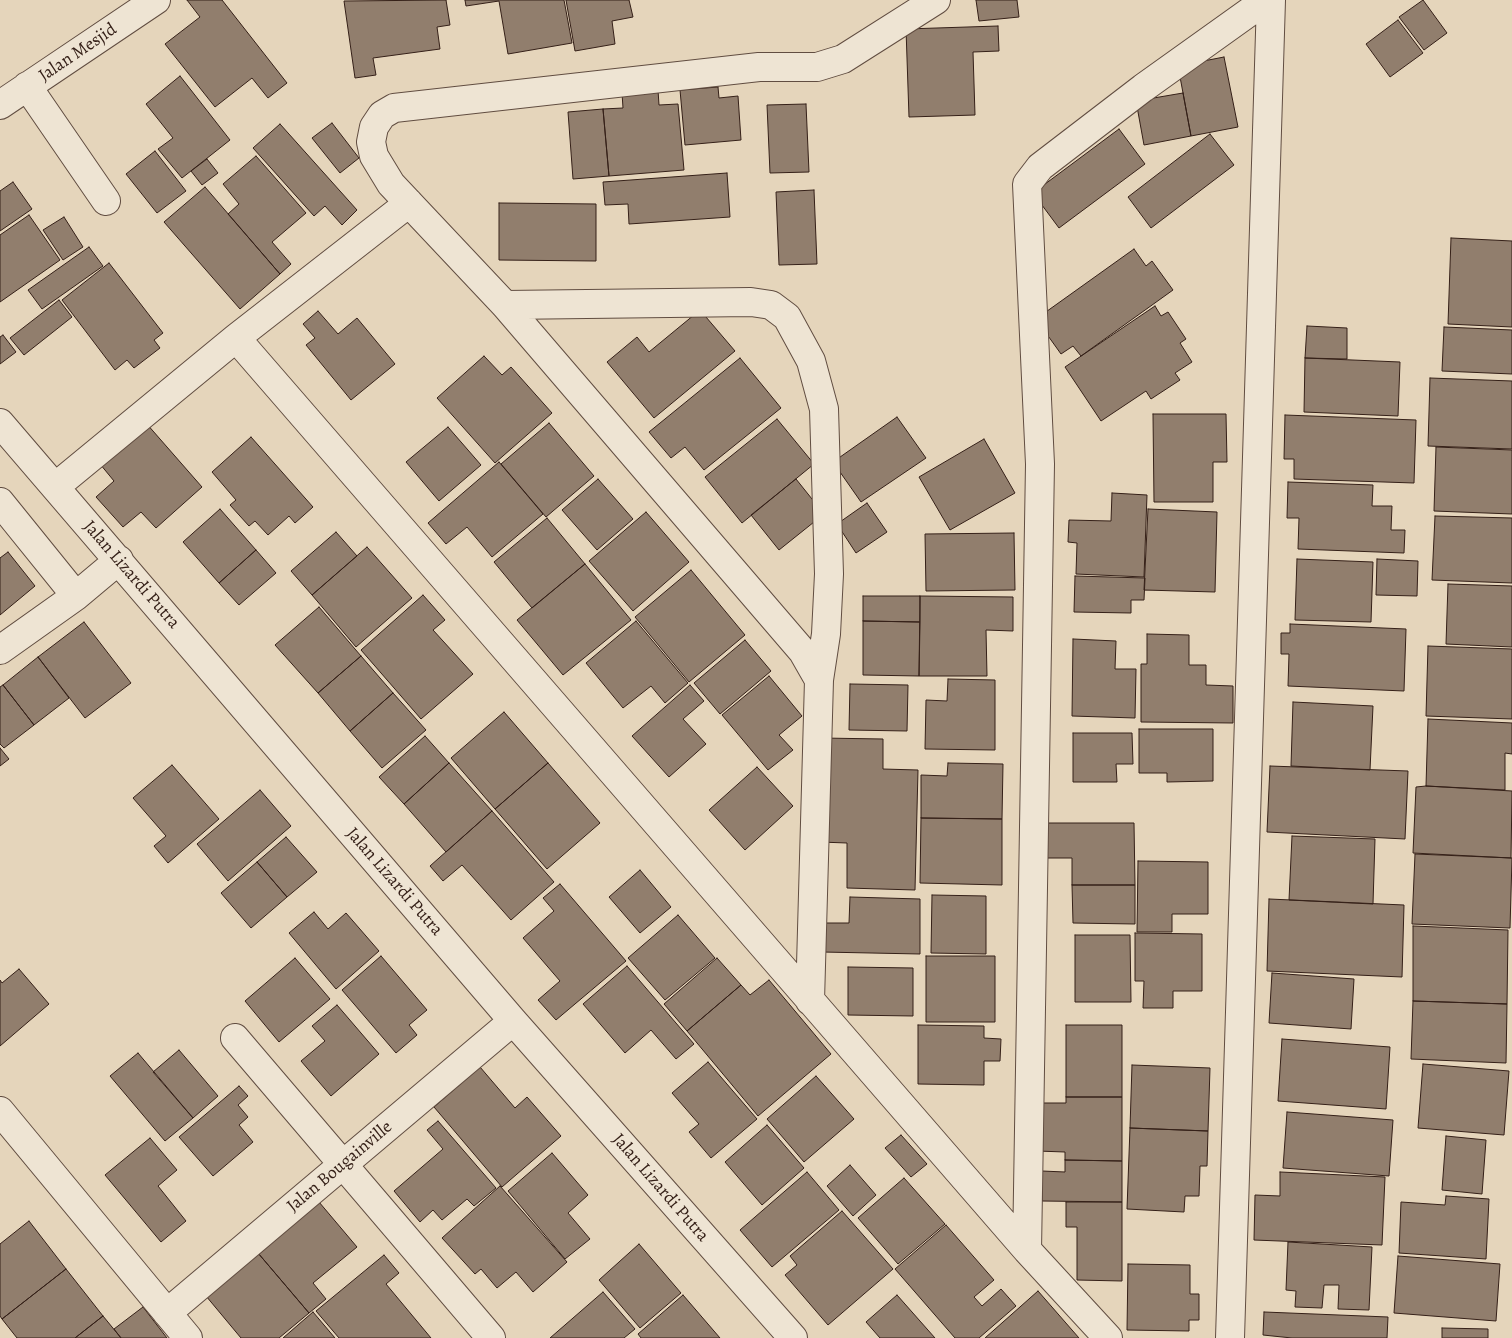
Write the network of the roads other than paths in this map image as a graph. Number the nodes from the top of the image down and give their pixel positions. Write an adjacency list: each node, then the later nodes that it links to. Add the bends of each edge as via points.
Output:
1 (156, 0): 5 (street, Jalan Mesjid)
2 (936, 0): 8 (street, via 843,58 817,67 759,67 394,108 382,115 374,127 371,142 374,156 391,184)
3 (1266, 0): 23 (street, via 1040,167 1027,184 1040,464)
4 (1271, 0): 29 (street)
5 (28, 86): 6 (street, Jalan Mesjid); 7 (street)
6 (0, 105)
7 (106, 201)
8 (409, 202): 9 (street); 10 (street)
9 (505, 305): 17 (street, via 803,652); 17 (street, via 751,302 771,305 787,317 811,361 824,409 829,574 826,634)
10 (236, 338): 12 (street); 18 (street)
11 (0, 423): 12 (street, Jalan Lizardi Putra)
12 (55, 486): 14 (street, Jalan Lizardi Putra)
13 (0, 502): 15 (street)
14 (118, 560): 15 (street); 19 (street, Jalan Lizardi Putra)
15 (76, 596): 16 (street)
16 (0, 650)
17 (819, 680): 18 (street)
18 (810, 1001): 23 (street)
19 (513, 1021): 22 (street, Jalan Bougainville); 27 (street, Jalan Lizardi Putra)
20 (235, 1038): 22 (street)
21 (0, 1111): 24 (street)
22 (343, 1164): 24 (street, Jalan Bougainville); 26 (street)
23 (1027, 1250): 28 (street)
24 (167, 1313): 25 (street)
25 (187, 1338)
26 (491, 1338)
27 (793, 1338)
28 (1108, 1338)
29 (1230, 1338)

